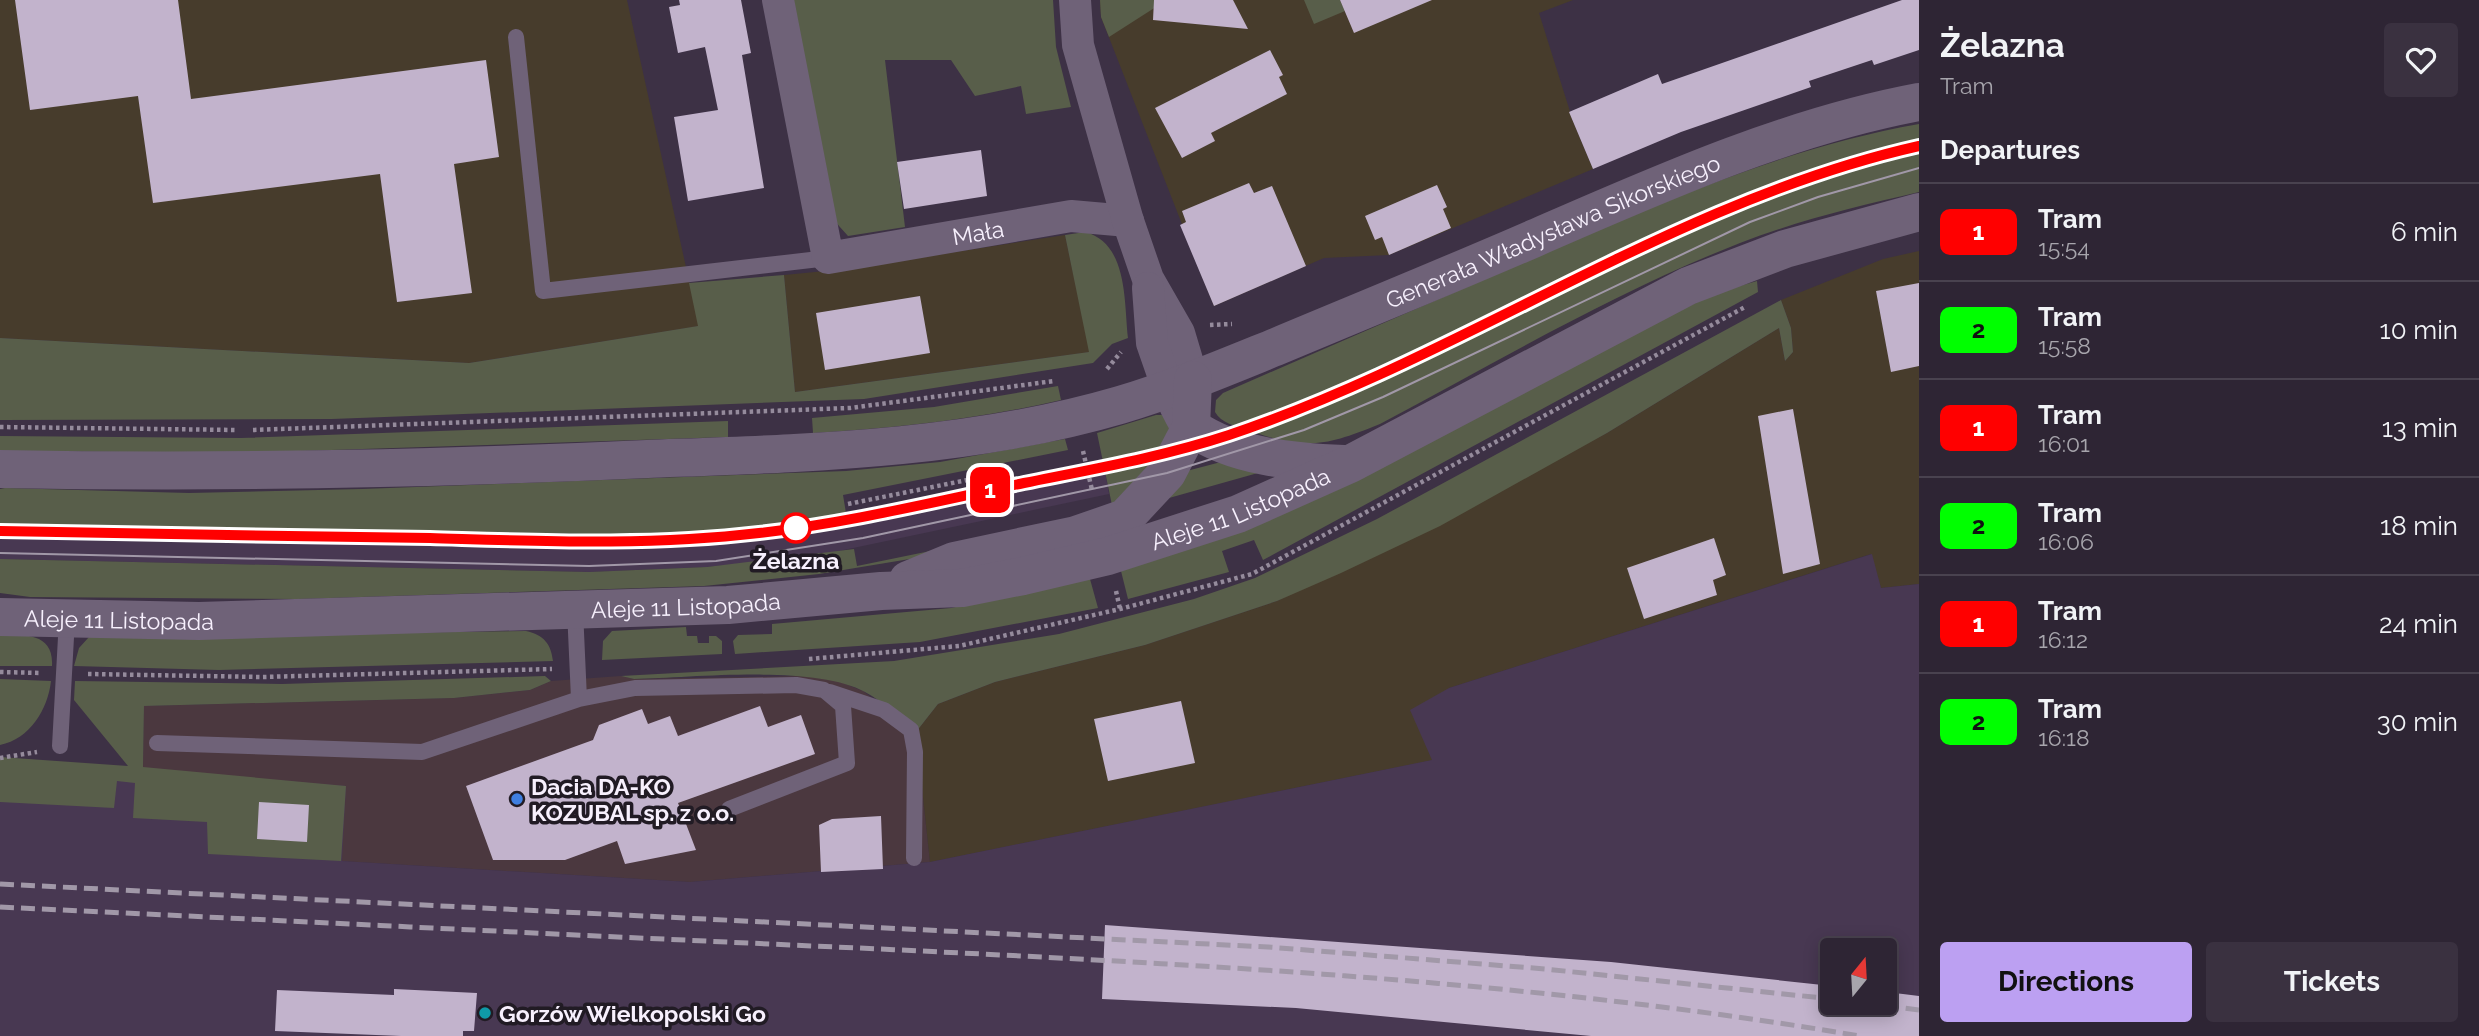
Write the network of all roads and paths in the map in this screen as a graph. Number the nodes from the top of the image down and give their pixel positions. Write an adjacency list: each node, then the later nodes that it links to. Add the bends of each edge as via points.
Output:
1 (778, 0): 7 (street)
2 (1075, 0): 6 (street, via 1078,45)
3 (516, 37): 7 (lane, via 543,291)
4 (1919, 102): 12 (main road, Generała Władysława Sikorskiego, via 1837,121 1746,152)
5 (1919, 212): 17 (main road, via 1785,249 1688,286)
6 (1128, 221): 7 (street, Mała, via 1071,216); 9 (street)
7 (828, 258)
8 (1246, 325): 9 (path, via 1219,322)
9 (1166, 338): 10 (path, via 1119,353 1106,370); 12 (street)
10 (1097, 372)
11 (1065, 379): 14 (path, via 850,408 251,430)
12 (1180, 385): 13 (main road); 18 (main road, via 1025,428 864,449 511,465 181,472)
13 (1191, 426): 17 (main road, via 1246,450 1301,462); 21 (main road, via 1167,473 1125,518 1076,535 954,561)
14 (0, 427)
15 (1083, 455): 16 (path)
16 (1070, 459)
17 (1350, 464): 21 (main road, Aleje 11 Listopada, via 1238,514 1108,556 962,588)
18 (0, 469)
19 (1018, 470): 20 (path)
20 (848, 504)
21 (881, 591): 22 (main road, Aleje 11 Listopada, via 728,605)
22 (575, 610): 24 (main road, Aleje 11 Listopada, via 199,621); 26 (lane)
23 (0, 617): 24 (main road, Aleje 11 Listopada)
24 (67, 619): 28 (lane)
25 (824, 690): 26 (lane, via 796,685 635,688); 30 (lane, via 843,706 847,763); 31 (lane, via 884,710 911,730)
26 (579, 699): 27 (lane, via 422,752)
27 (158, 743)
28 (60, 746): 29 (path)
29 (0, 758)
30 (729, 808)
31 (914, 858)

